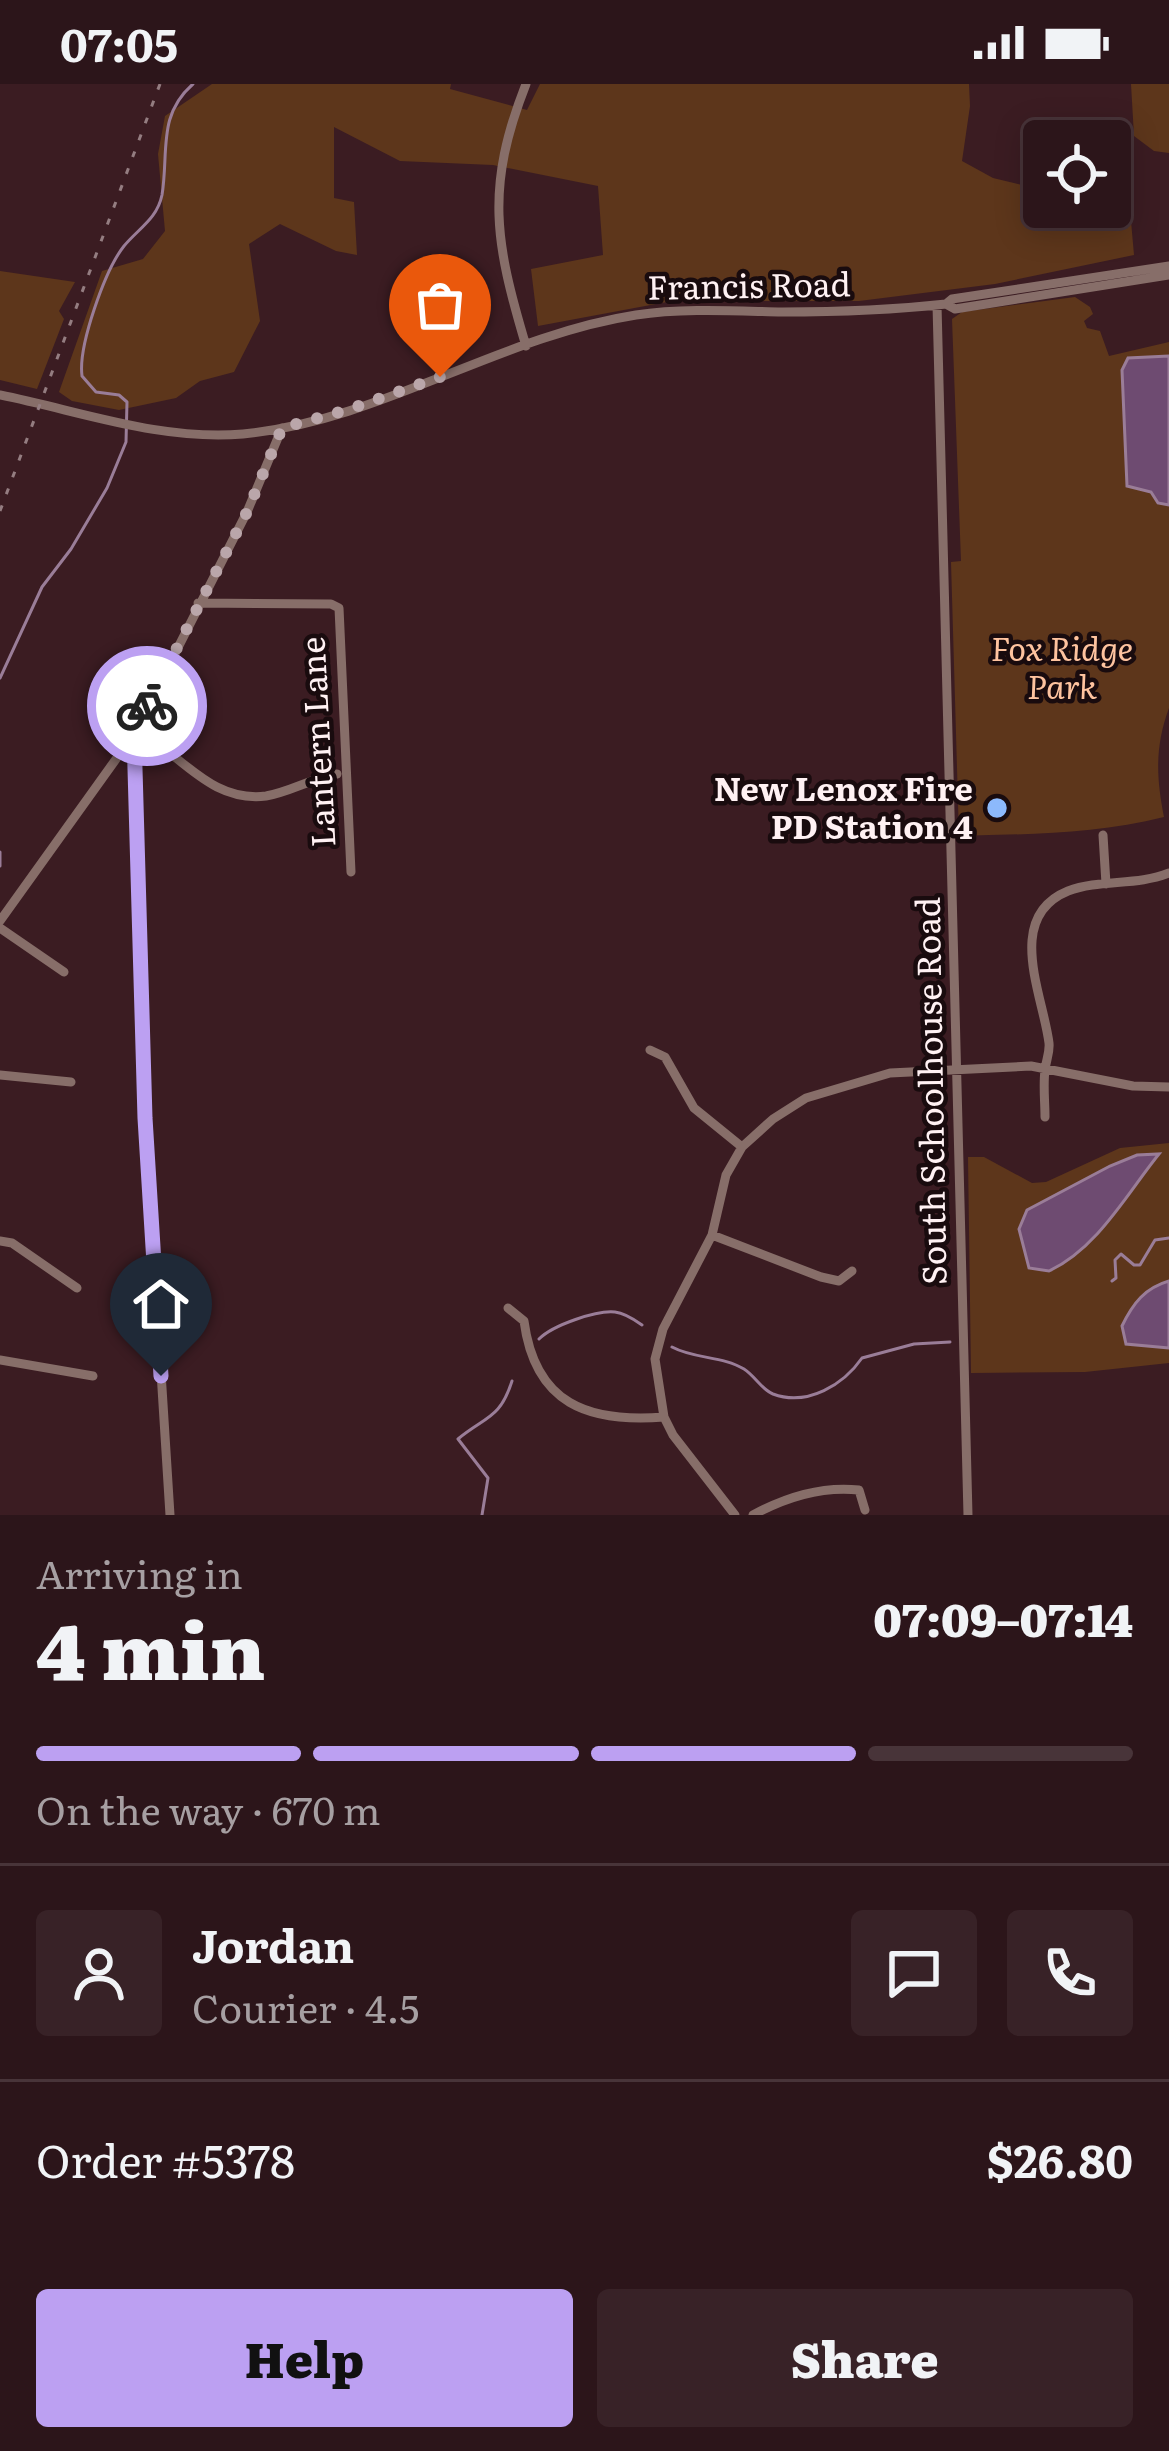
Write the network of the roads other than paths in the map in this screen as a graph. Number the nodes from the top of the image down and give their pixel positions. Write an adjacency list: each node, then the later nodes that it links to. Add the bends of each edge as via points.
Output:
1 (526, 84): 4 (street, via 506,134 499,204 500,244)
2 (1169, 270): 3 (street, Francis Road, via 956,309)
3 (942, 305): 4 (street, Francis Road, via 666,312); 18 (street, South Schoolhouse Road)
4 (526, 346): 6 (street, Francis Road)
5 (0, 395): 6 (street, Francis Road, via 198,435)
6 (282, 428): 7 (street)
7 (198, 603): 8 (street); 11 (street, Lantern Lane, via 338,608)
8 (135, 732): 9 (street, via 160,742 201,781 243,795 268,796); 14 (street); 33 (street, via 145,1118)
9 (337, 774)
10 (1103, 836): 13 (street)
11 (351, 872)
12 (1169, 872): 13 (street)
13 (1106, 884): 17 (street, via 1067,892 1046,905 1034,927 1050,1049)
14 (0, 925): 15 (street)
15 (64, 972)
16 (650, 1050): 23 (street, via 665,1057 694,1108)
17 (1045, 1069): 18 (street); 21 (street); 22 (street)
18 (958, 1072): 23 (street, via 890,1072 845,1083 806,1098); 36 (street, South Schoolhouse Road)
19 (0, 1075): 20 (street)
20 (71, 1082)
21 (1169, 1087)
22 (1045, 1117)
23 (742, 1148): 24 (street)
24 (712, 1235): 26 (street, via 821,1277 839,1281); 31 (street, via 663,1329 656,1359)
25 (0, 1241): 27 (street)
26 (852, 1271)
27 (77, 1288)
28 (508, 1308): 31 (street, via 524,1321 538,1373 564,1399 616,1420)
29 (0, 1360): 30 (street)
30 (93, 1376)
31 (664, 1417): 34 (street)
32 (866, 1510): 35 (street, via 859,1490 844,1488 806,1493)
33 (170, 1515)
34 (736, 1515)
35 (754, 1515)
36 (968, 1515)

